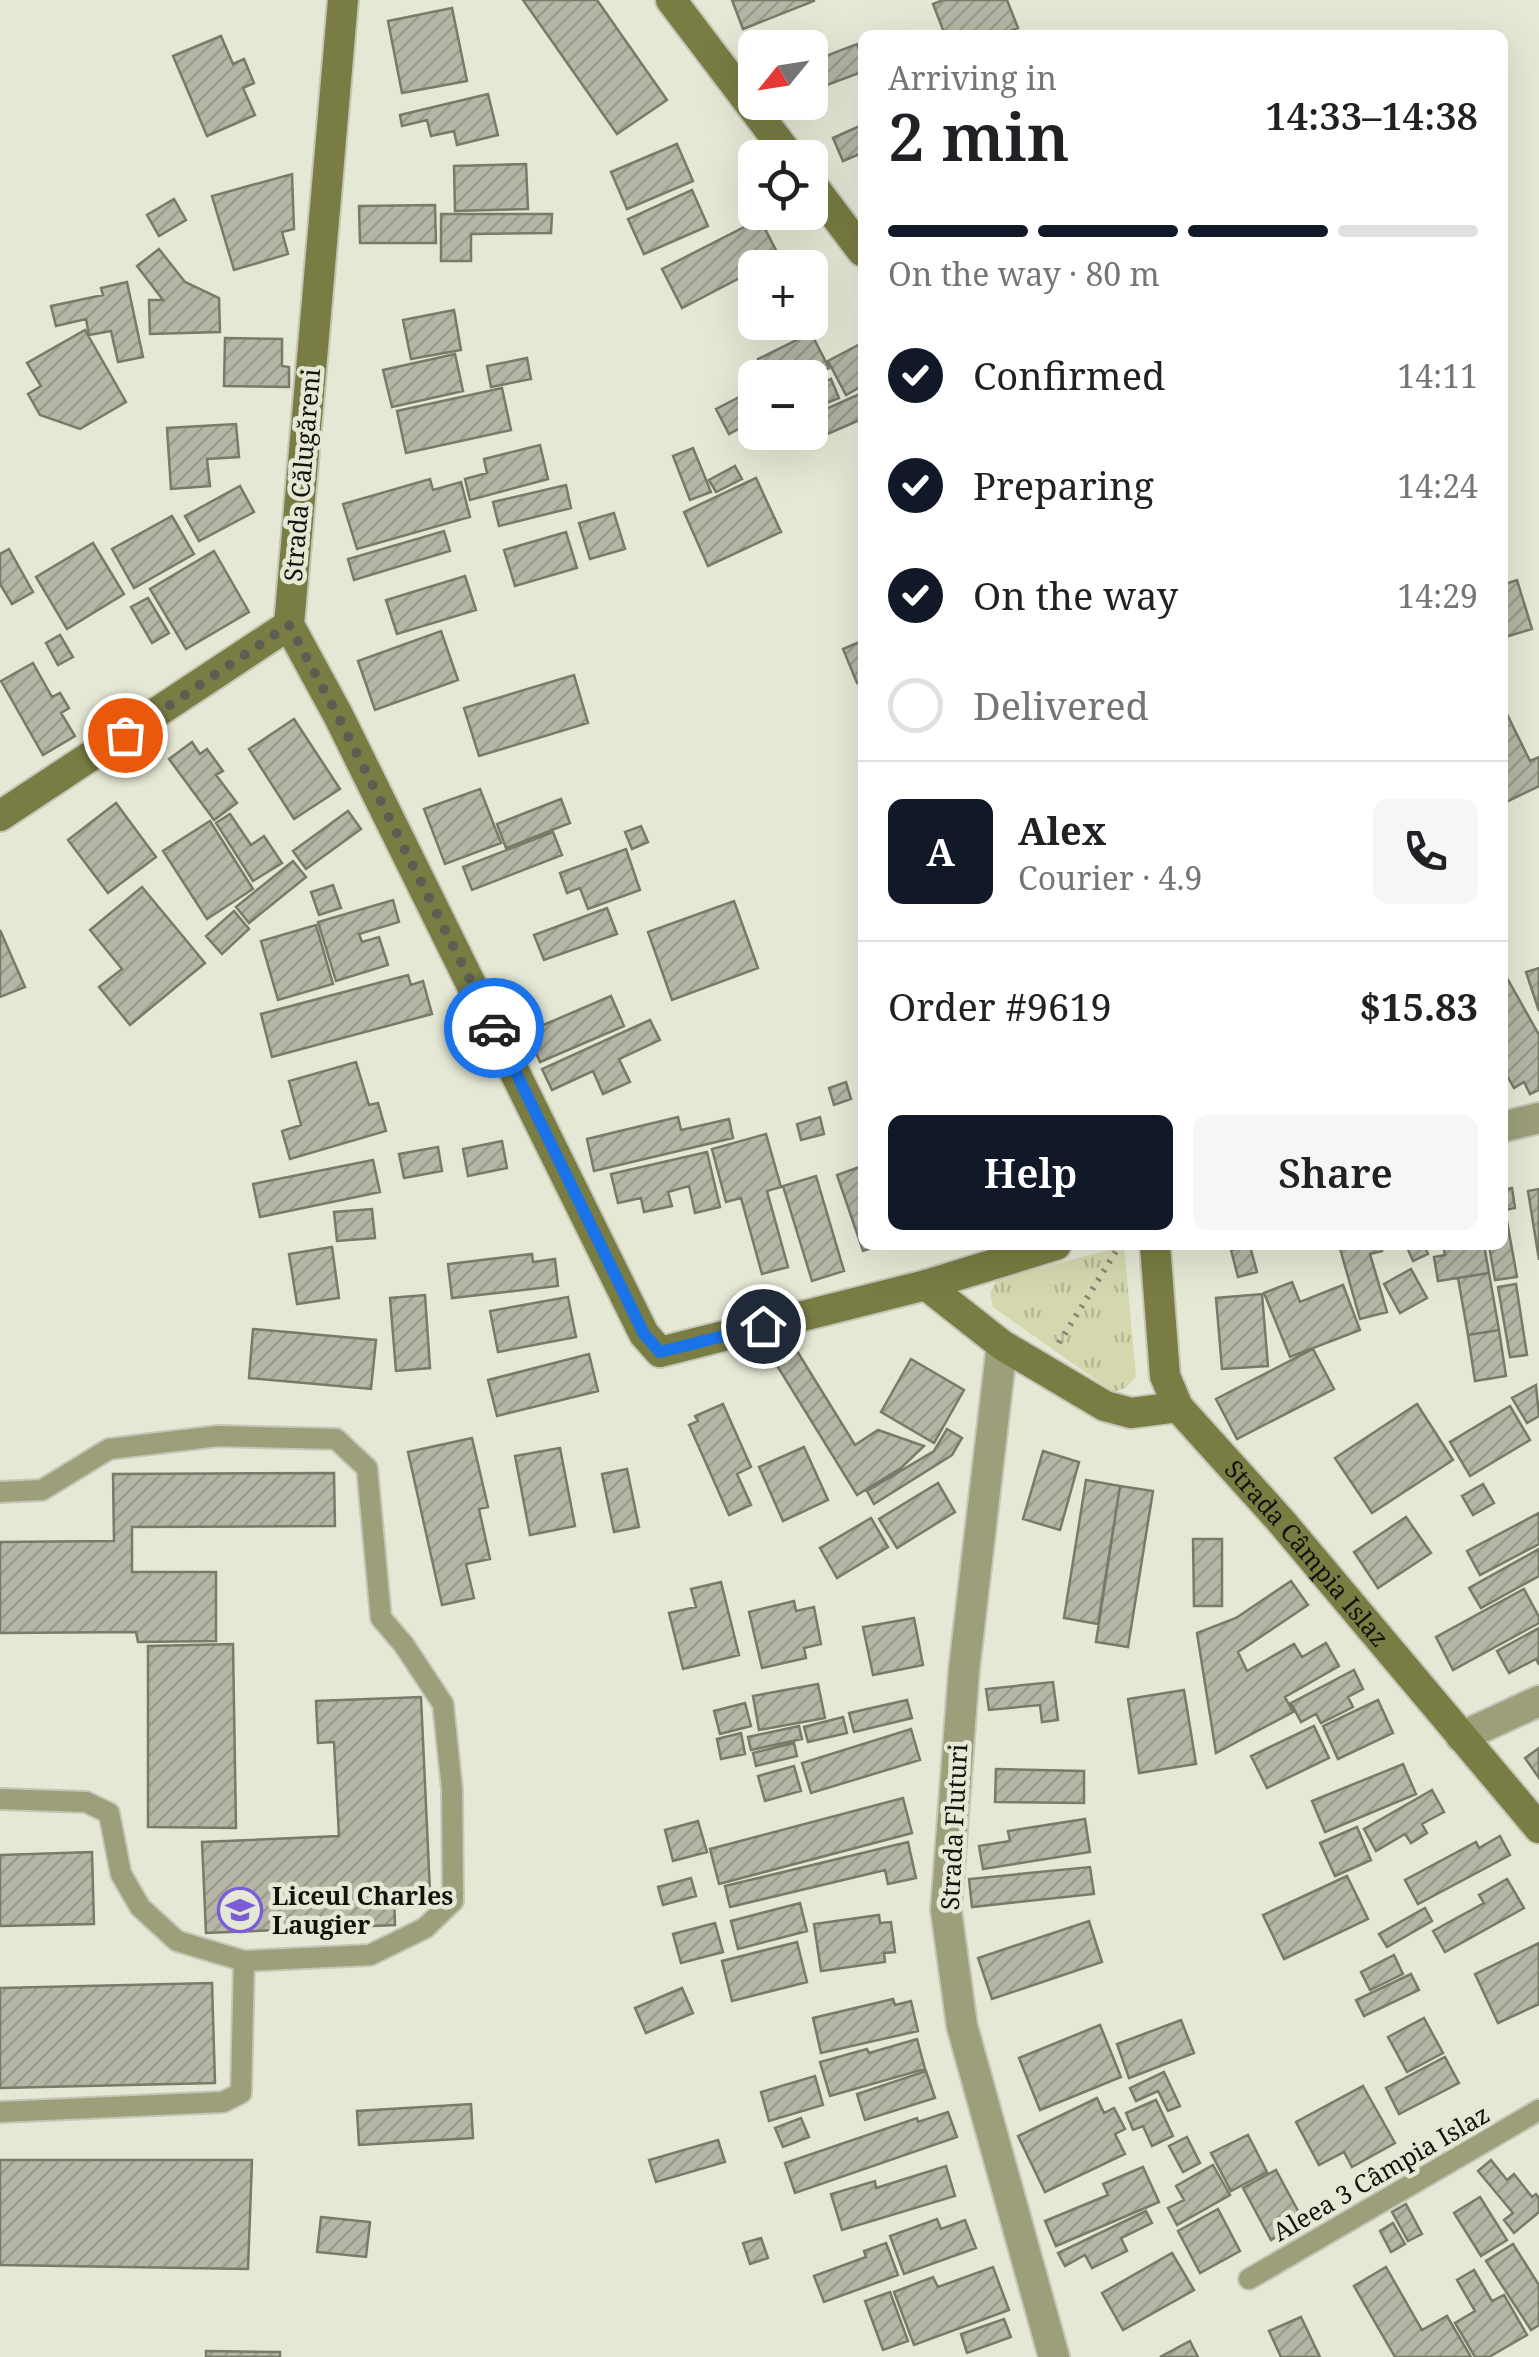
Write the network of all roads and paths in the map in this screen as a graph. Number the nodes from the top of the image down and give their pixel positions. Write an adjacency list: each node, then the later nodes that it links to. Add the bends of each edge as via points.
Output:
1 (342, 0): 6 (street, Strada Călugăreni)
2 (671, 0): 3 (street)
3 (777, 140)
4 (828, 206): 5 (street)
5 (858, 246)
6 (289, 625): 7 (street); 13 (street, via 644,1334 660,1352)
7 (0, 816)
8 (1539, 1118): 9 (street)
9 (1508, 1126)
10 (1039, 1250): 13 (street)
11 (1117, 1250): 15 (path)
12 (1155, 1250): 16 (street, Strada Câmpia Islaz, via 1165,1376)
13 (926, 1284): 14 (street)
14 (1002, 1345): 15 (street); 26 (street, Strada Fluturi, via 964,1670 946,1910 962,2026)
15 (1042, 1370): 16 (street, via 1131,1413)
16 (1178, 1407): 19 (street, Strada Câmpia Islaz)
17 (0, 1492): 22 (lane, via 42,1490 110,1449 218,1436 336,1439 367,1468 381,1618 442,1704 452,1789 453,1900 426,1928 370,1955)
18 (1539, 1701): 19 (street)
19 (1461, 1737): 21 (street, Strada Câmpia Islaz)
20 (0, 1799): 22 (lane, via 86,1802 110,1813 122,1874 140,1907 177,1941)
21 (1539, 1828)
22 (244, 1962): 24 (lane, via 241,2093 223,2102)
23 (1539, 2110): 25 (lane, Aleea 3 Câmpia Islaz)
24 (0, 2112)
25 (1248, 2279)
26 (1054, 2357)

